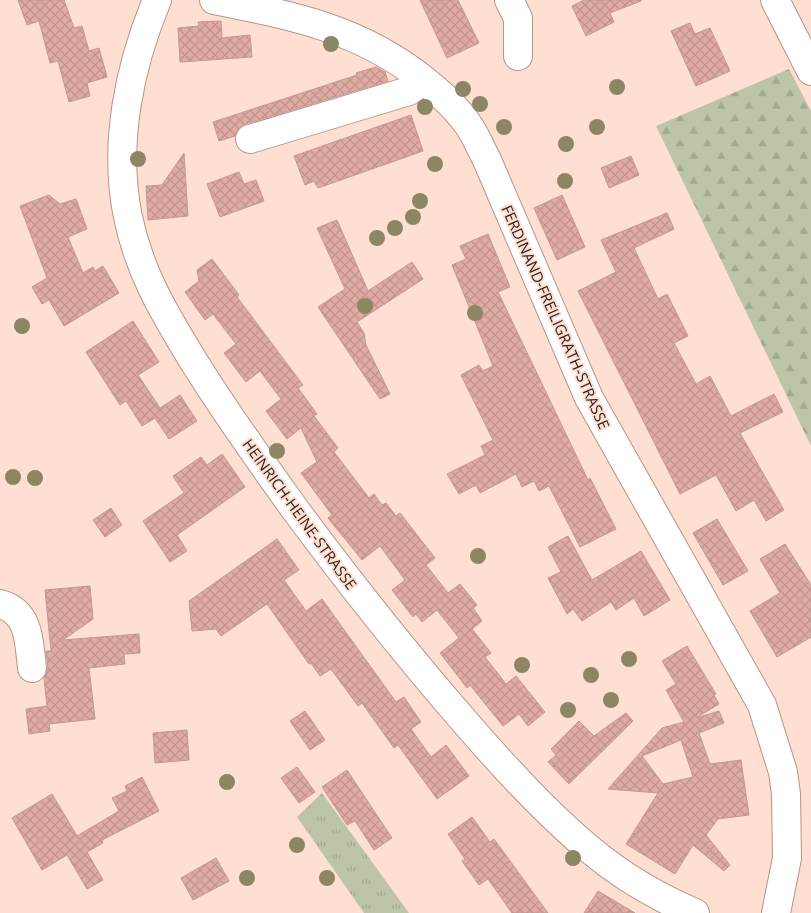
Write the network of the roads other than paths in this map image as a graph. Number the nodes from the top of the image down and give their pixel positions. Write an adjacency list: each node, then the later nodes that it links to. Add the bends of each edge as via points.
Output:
1 (157, 0): 11 (street, HEINRICH-HEINE-STRASSE, via 127,97 123,182 134,241 161,308 254,452 336,564 417,668 507,770 563,826 617,871 673,904)
2 (214, 0): 7 (street, FERDINAND-FREILIGRATH-STRASSE, via 334,28 404,64)
3 (510, 0): 5 (street, via 518,18)
4 (775, 0): 6 (street)
5 (518, 56)
6 (811, 70)
7 (424, 80): 8 (street, via 409,92); 12 (street, FERDINAND-FREILIGRATH-STRASSE, via 445,97 469,126 589,398 762,705 783,772 786,794 787,858)
8 (250, 139)
9 (0, 604): 10 (street, via 17,611 28,629)
10 (32, 668)
11 (695, 913)
12 (776, 913)

